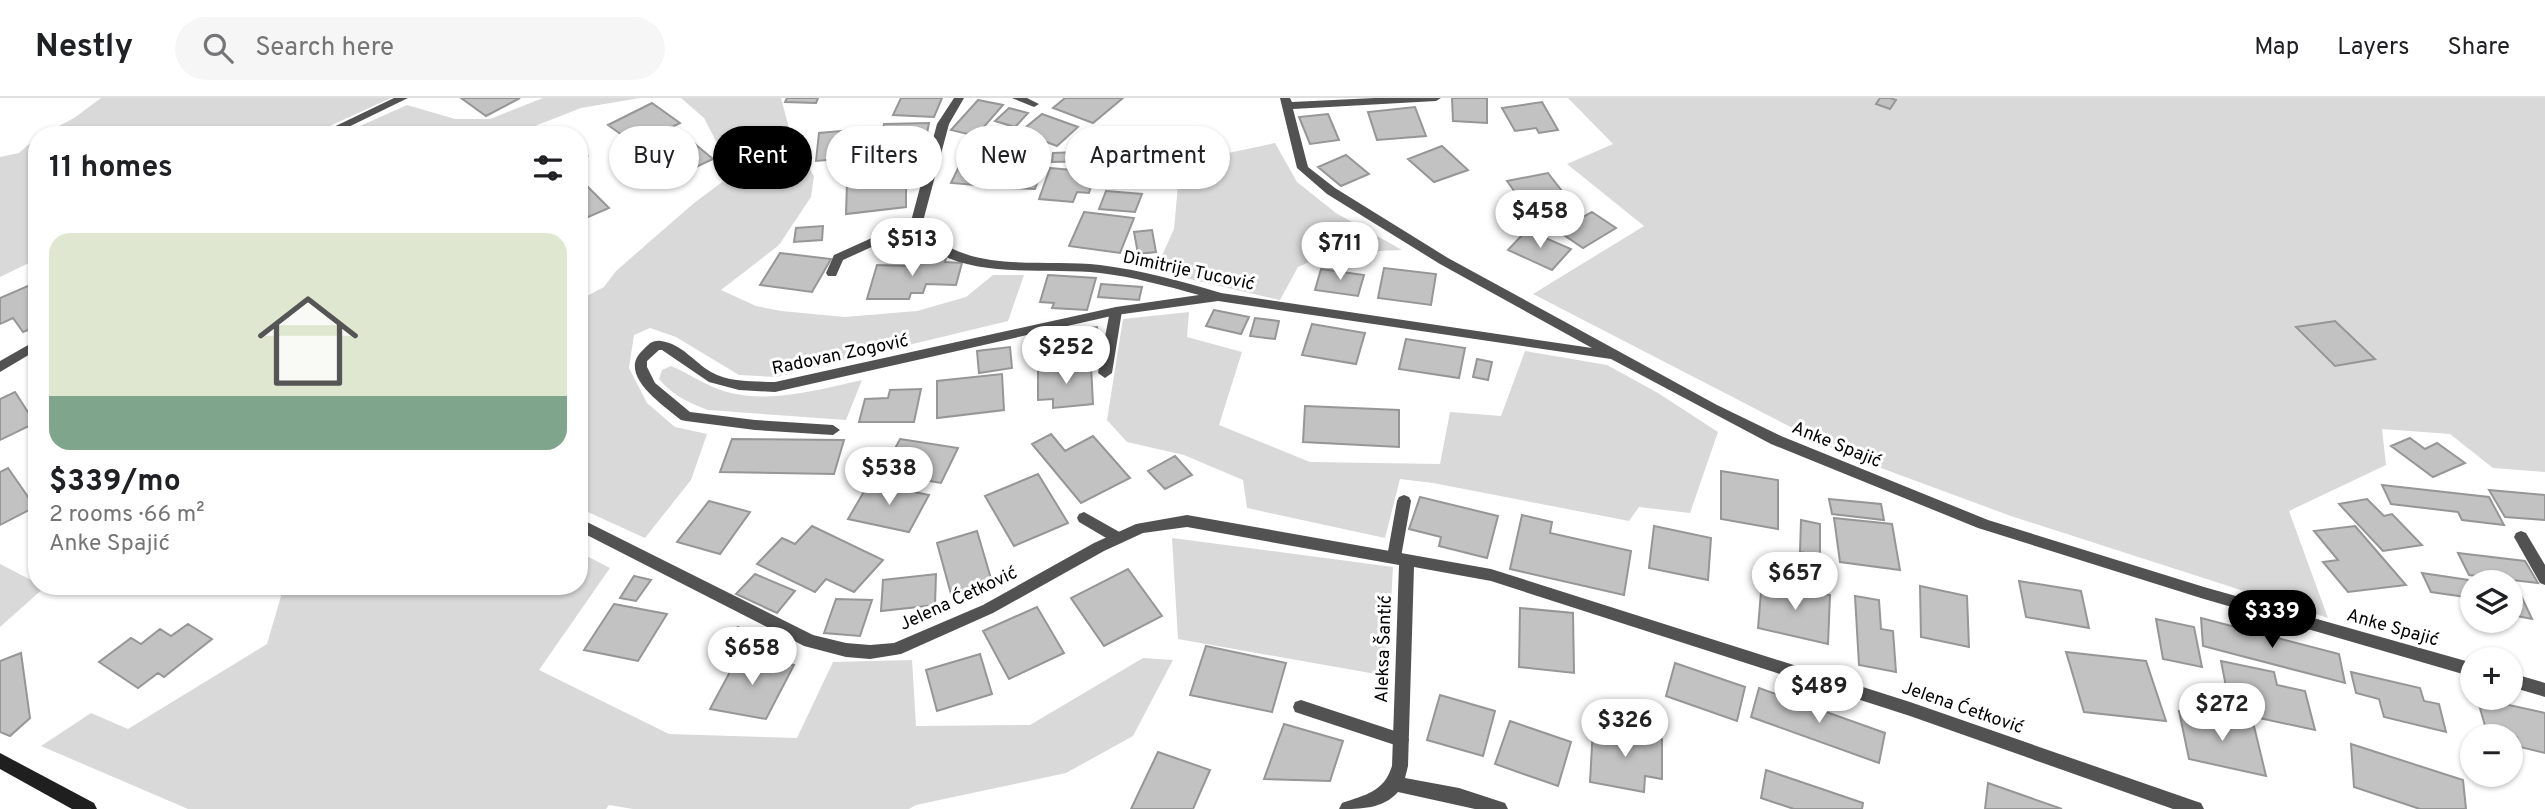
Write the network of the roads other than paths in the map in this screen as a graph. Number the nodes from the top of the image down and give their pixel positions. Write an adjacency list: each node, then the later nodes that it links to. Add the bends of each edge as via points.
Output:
1 (403, 98): 7 (street)
2 (959, 98): 8 (street, via 943,124 918,209 916,225)
3 (1017, 98): 6 (street)
4 (1436, 98): 5 (street)
5 (1286, 102): 13 (street, Anke Spajić, via 1303,168 1331,191 1444,261)
6 (1034, 104)
7 (342, 126)
8 (923, 239): 9 (street, Dimitrije Tucović, via 874,241 838,258); 10 (street, Dimitrije Tucović, via 952,254 988,264 1097,269 1159,279)
9 (832, 273)
10 (1220, 297): 11 (street, Radovan Zogović); 13 (street, Dimitrije Tucović)
11 (1116, 311): 15 (street); 16 (street, Radovan Zogović, via 775,387 735,386 716,379 669,346 656,345 641,359 650,386 686,416)
12 (28, 350): 14 (street)
13 (1617, 357): 24 (street, Anke Spajić, via 1776,440 1983,524)
14 (0, 367)
15 (1105, 373)
16 (833, 430)
17 (1404, 501): 22 (street)
18 (1084, 518): 21 (street)
19 (588, 529): 21 (street, Jelena Ćetković, via 810,641 870,652 895,649 942,631)
20 (2521, 537): 23 (street)
21 (1118, 538): 22 (street, Jelena Ćetković, via 1141,528 1188,522)
22 (1401, 558): 28 (street, Aleksa Šantić); 34 (street, Jelena Ćetković, via 1491,575 1910,709)
23 (2545, 579)
24 (2460, 666)
25 (2523, 684): 26 (street)
26 (2545, 690)
27 (1301, 708): 28 (street, Aleksa Šantić)
28 (1401, 740): 30 (street, Aleksa Šantić)
29 (0, 760): 31 (main road)
30 (1396, 784): 32 (street, via 1384,796); 33 (street)
31 (88, 809)
32 (1349, 809)
33 (1499, 809)
34 (2195, 809)

